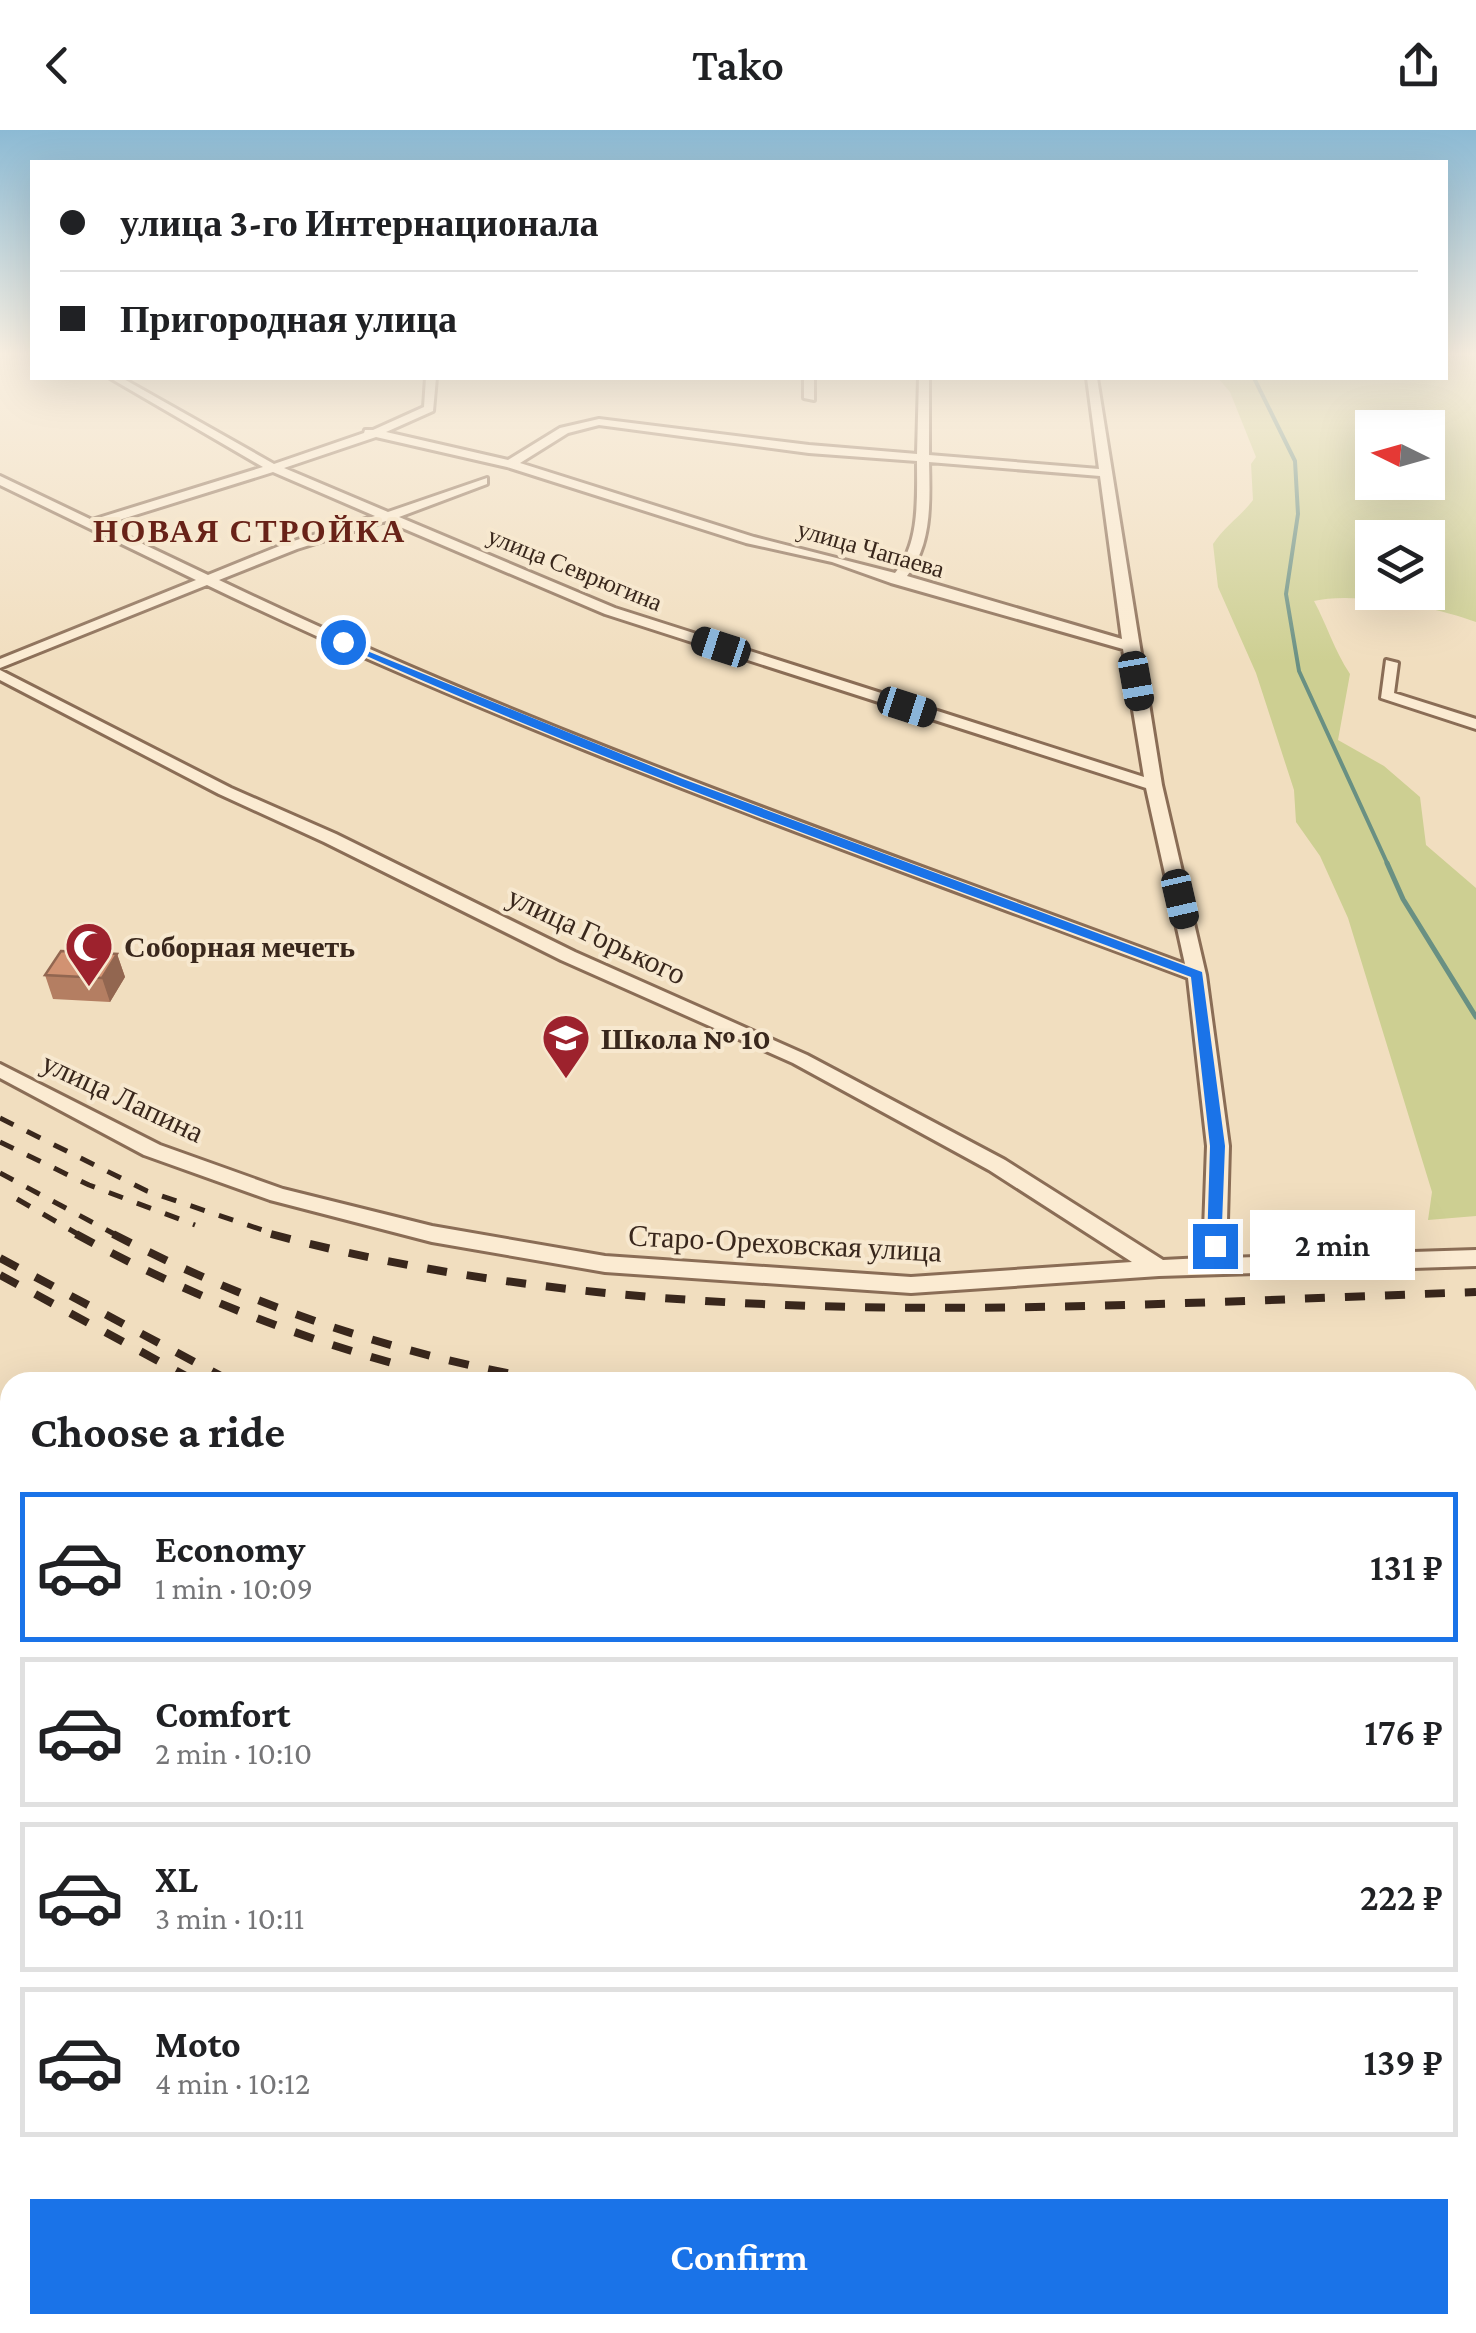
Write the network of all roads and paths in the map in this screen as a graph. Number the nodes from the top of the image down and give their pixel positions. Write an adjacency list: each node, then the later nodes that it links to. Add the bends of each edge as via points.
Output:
1 (255, 458): 8 (street, улица Севрюгина)
2 (306, 458): 8 (street)
3 (483, 458): 7 (street, улица Чапаева)
4 (520, 458): 7 (street)
5 (926, 458): 9 (street); 15 (street, via 914,558)
6 (1102, 458): 9 (street)
7 (510, 464): 15 (street, улица Чапаева)
8 (273, 468): 12 (street, улица Севрюгина); 13 (street)
9 (1104, 473): 16 (street)
10 (0, 480): 13 (street)
11 (483, 481): 12 (street)
12 (389, 517): 14 (street); 21 (street, улица Севрюгина, via 610,610)
13 (92, 524): 14 (street)
14 (206, 580): 18 (street); 22 (street, via 446,688 679,781)
15 (896, 580): 16 (street, улица Чапаева)
16 (1130, 646): 21 (street)
17 (1391, 663): 20 (street, via 1386,695)
18 (0, 664)
19 (0, 674): 27 (street, улица Горького, via 225,791 800,1059 998,1165)
20 (1476, 724)
21 (1154, 785): 22 (street)
22 (1197, 975): 26 (street, via 1218,1146)
23 (0, 1070): 24 (street, улица Лапина, via 152,1150)
24 (278, 1194): 27 (street, Старо-Ореховская улица, via 432,1234 642,1267 910,1286)
25 (1476, 1258): 26 (street, Старо-Ореховская улица)
26 (1214, 1266): 27 (street, Старо-Ореховская улица)
27 (1159, 1268)

